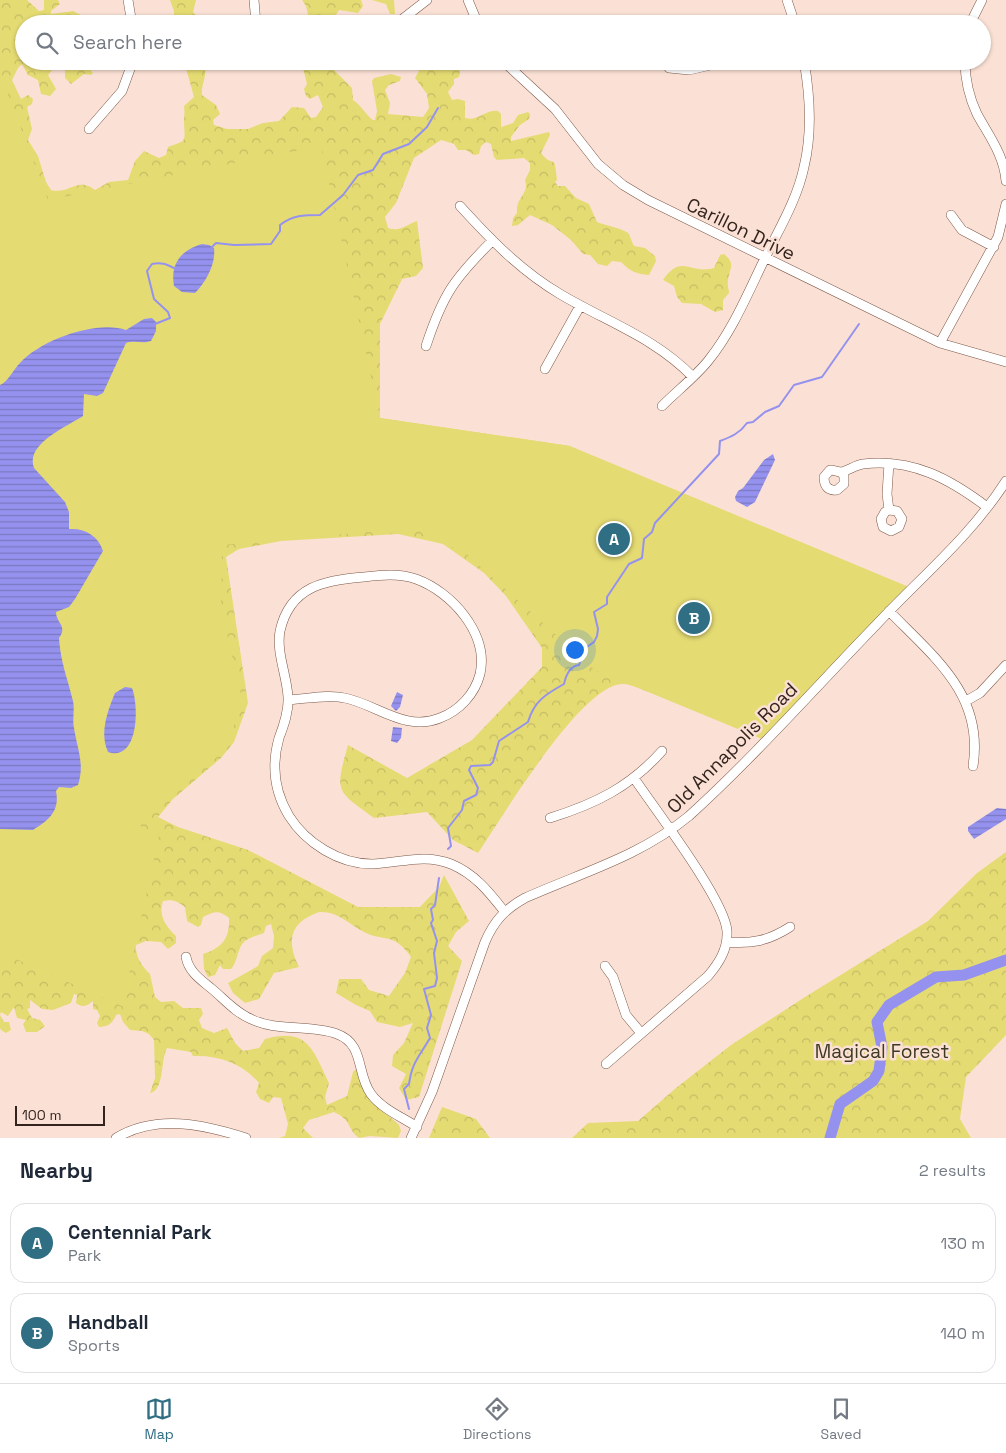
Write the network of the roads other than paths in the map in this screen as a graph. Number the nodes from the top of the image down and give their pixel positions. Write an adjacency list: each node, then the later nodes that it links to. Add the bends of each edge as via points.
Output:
1 (128, 0): 7 (street)
2 (254, 0): 8 (street)
3 (427, 0): 9 (street)
4 (468, 0): 10 (street)
5 (787, 0): 11 (street)
6 (982, 0): 12 (street)
7 (130, 15)
8 (255, 15)
9 (408, 15)
10 (474, 15)
11 (792, 15)
12 (974, 15)
13 (130, 70): 17 (street, via 122,91)
14 (513, 70): 25 (street, Carillon Drive, via 544,97 586,150 623,185)
15 (805, 70): 25 (street, via 808,104 804,168 791,206)
16 (966, 70): 18 (street, via 972,100)
17 (89, 129)
18 (1002, 148): 19 (street)
19 (1006, 181)
20 (1006, 204): 24 (street)
21 (460, 206): 23 (street)
22 (950, 215): 24 (street, via 962,230)
23 (492, 241): 26 (street, via 526,272); 28 (street, via 454,281 440,305)
24 (994, 247): 27 (street)
25 (765, 259): 27 (street, Carillon Drive); 31 (street, via 730,330)
26 (580, 306): 30 (street); 31 (street, via 655,345)
27 (940, 343): 29 (street, Carillon Drive)
28 (426, 346)
29 (1006, 362)
30 (545, 369)
31 (693, 377): 32 (street)
32 (662, 406)
33 (889, 463): 34 (street, via 860,464); 36 (street, via 940,476); 37 (street)
34 (841, 472)
35 (1006, 481): 36 (street, Old Annapolis Road)
36 (987, 507): 38 (street, Old Annapolis Road, via 941,562)
37 (889, 510)
38 (889, 611): 41 (street, via 936,660); 46 (street, Old Annapolis Road, via 706,800)
39 (1006, 665): 41 (street, via 980,693)
40 (288, 700): 40 (street, via 344,697 401,720 439,719 462,704 475,686 482,665 478,636 460,611 417,580 389,575 331,580 315,585 294,601 280,633); 47 (street, via 276,751 274,776 279,797 304,837 314,845 359,862 371,864 415,858 451,864 480,882)
41 (966, 701): 43 (street, via 976,737)
42 (662, 751): 44 (street)
43 (973, 766)
44 (634, 778): 45 (street, via 601,800); 46 (street)
45 (550, 818)
46 (671, 831): 47 (street, Old Annapolis Road, via 635,853 525,898); 49 (street, via 718,905 727,930)
47 (504, 911): 54 (street, Old Annapolis Road, via 485,942)
48 (790, 927): 49 (street, via 758,943)
49 (727, 942): 52 (street, via 720,960 708,976)
50 (186, 958): 54 (street, via 191,971 248,1018 346,1038 357,1052 366,1087 372,1095)
51 (606, 966): 52 (street, via 626,1015)
52 (641, 1033): 53 (street)
53 (606, 1064)
54 (417, 1127): 57 (street, Old Annapolis Road)
55 (116, 1138): 56 (street, via 140,1126 161,1123 191,1125)
56 (246, 1138)
57 (411, 1138)

